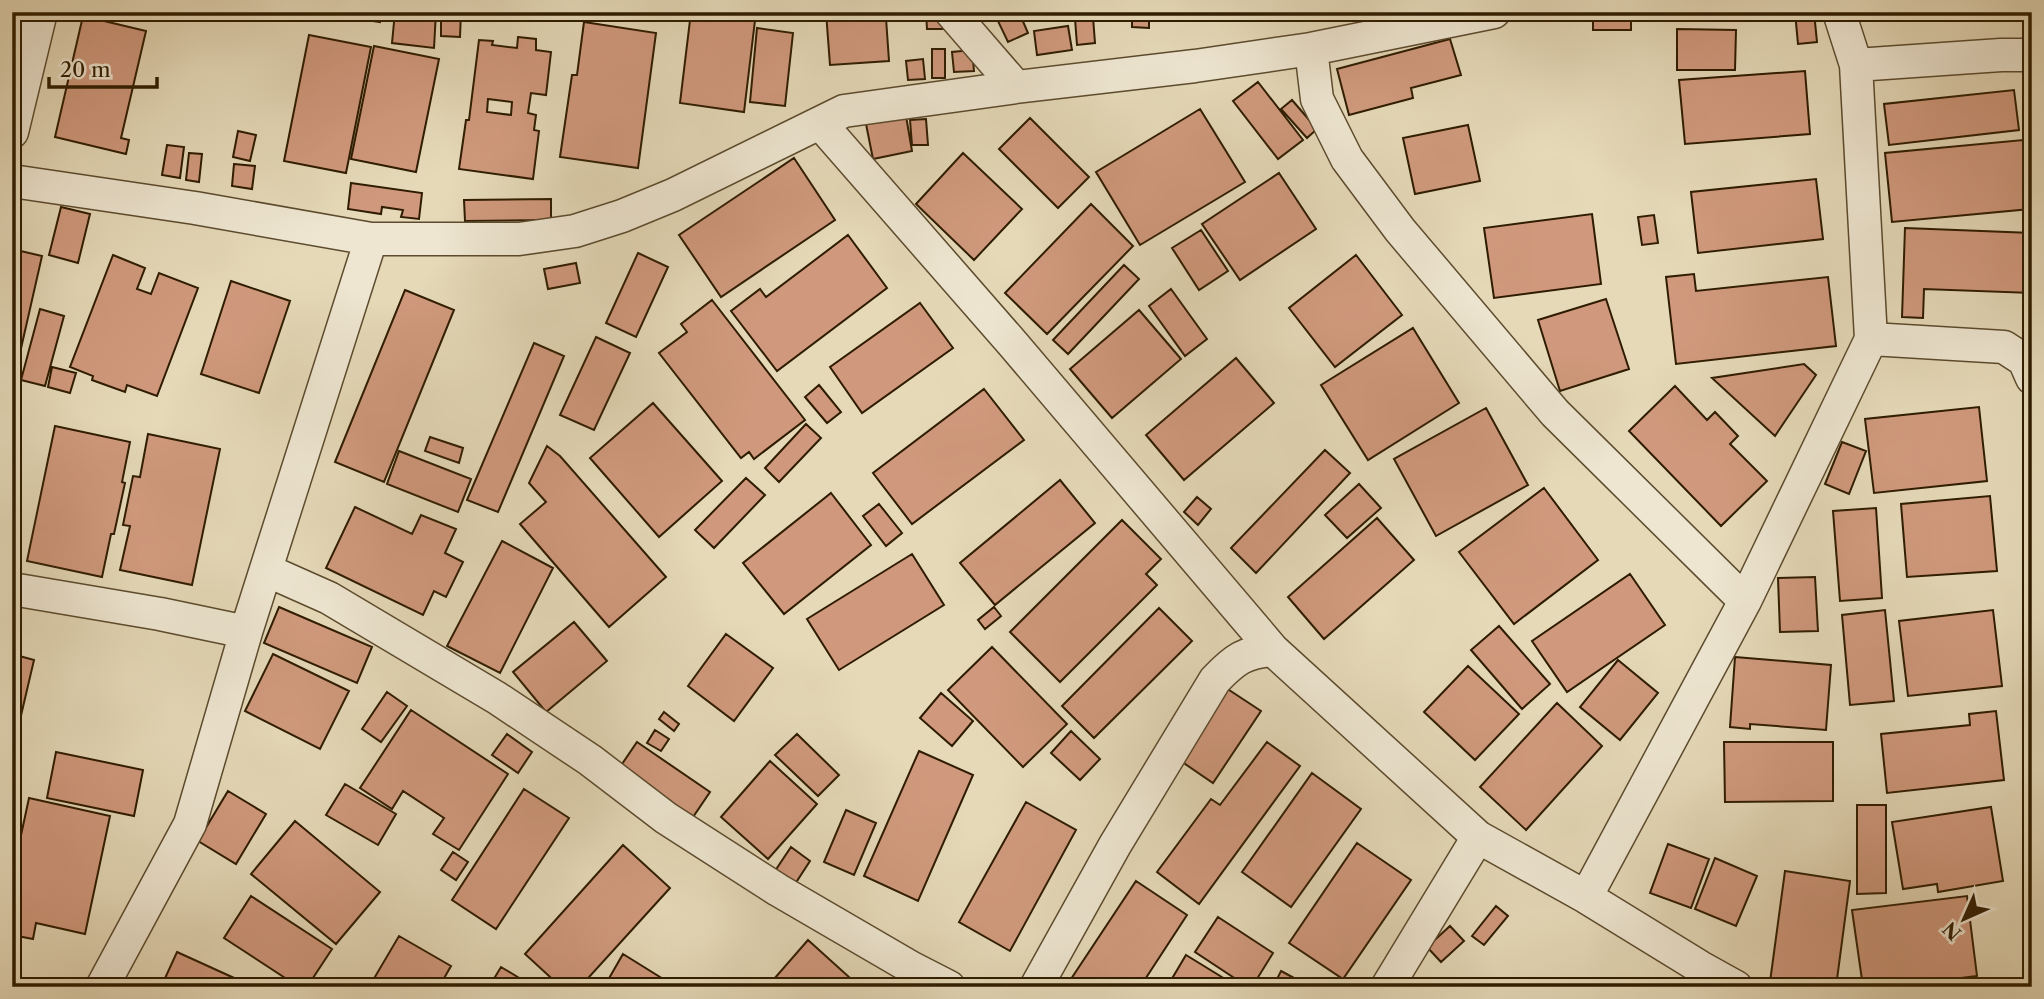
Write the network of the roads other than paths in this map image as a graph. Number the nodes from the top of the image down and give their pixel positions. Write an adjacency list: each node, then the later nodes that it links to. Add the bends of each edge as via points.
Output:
1 (41, 12): 10 (street)
2 (951, 12): 8 (street)
3 (1494, 12): 5 (street)
4 (1839, 12): 7 (street)
5 (1311, 49): 8 (street); 17 (street, via 1317,99 1347,159 1400,230 1555,412)
6 (2032, 55): 7 (street)
7 (1856, 65): 13 (street)
8 (1016, 87): 9 (street, via 844,111)
9 (820, 123): 12 (street, via 673,195 576,231 519,239); 19 (street)
10 (12, 132)
11 (12, 181): 12 (street)
12 (371, 239): 15 (street)
13 (1871, 339): 14 (street, via 2004,347 2024,360); 17 (street)
14 (2032, 378)
15 (266, 570): 18 (street); 23 (street, via 328,598 497,698 666,818 778,890)
16 (12, 589): 18 (street)
17 (1745, 601): 21 (street)
18 (246, 632): 22 (street, via 190,824)
19 (1273, 650): 20 (street); 24 (street, via 1243,655 1216,680 1115,845)
20 (1478, 837): 21 (street); 25 (street)
21 (1586, 897): 26 (street)
22 (102, 987)
23 (950, 987)
24 (1036, 987)
25 (1387, 987)
26 (1736, 987)

